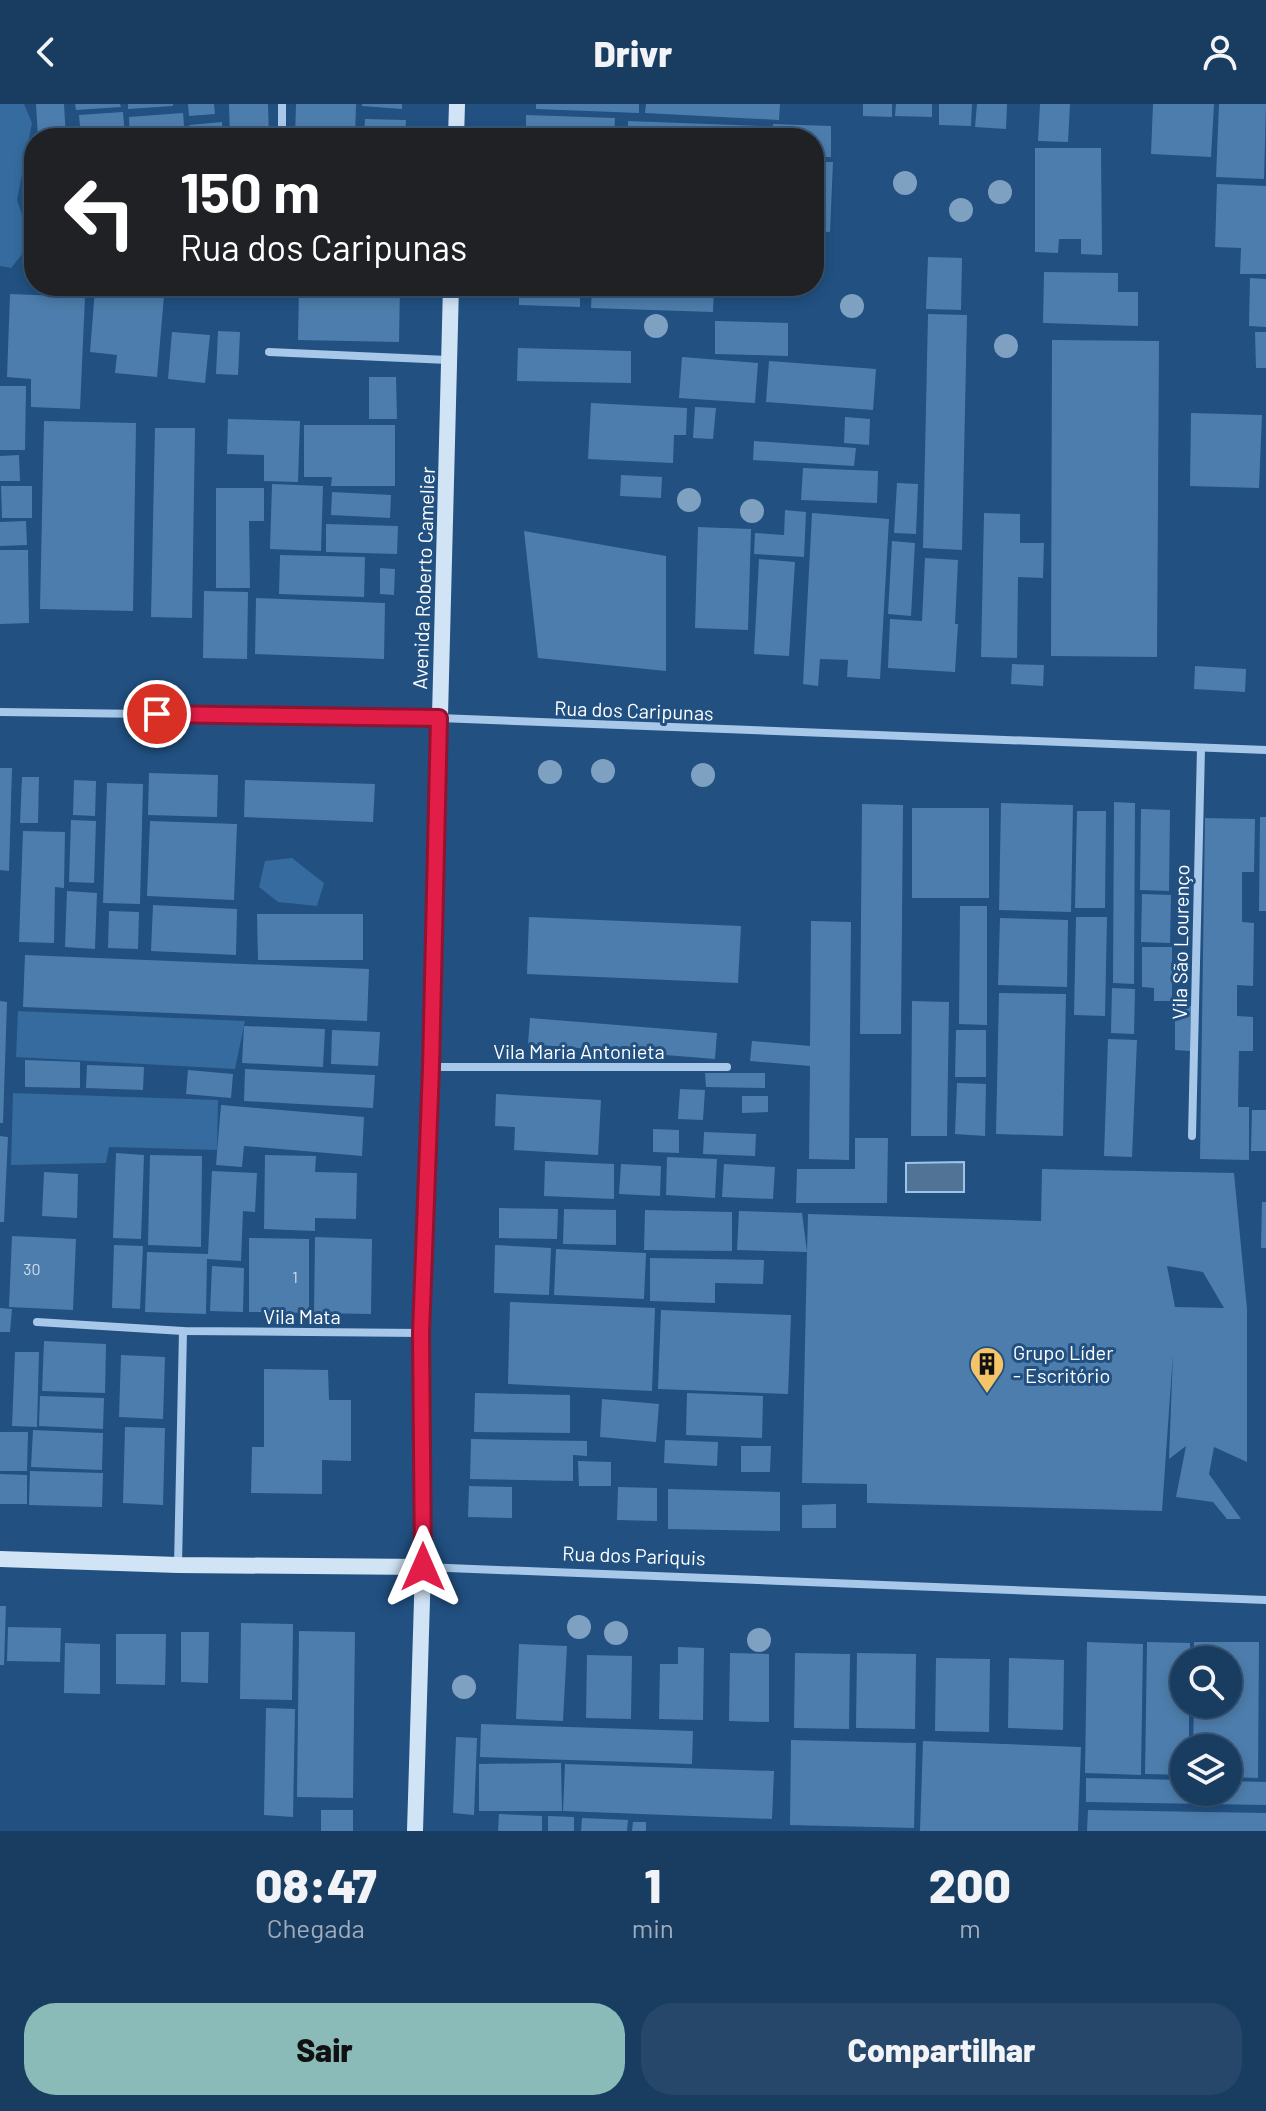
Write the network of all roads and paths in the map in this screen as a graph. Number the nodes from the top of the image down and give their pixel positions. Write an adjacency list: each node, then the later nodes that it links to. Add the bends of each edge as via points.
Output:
1 (282, 104): 3 (street)
2 (457, 104): 4 (main road)
3 (282, 128)
4 (456, 128)
5 (451, 296): 7 (main road, Avenida Roberto Camelier)
6 (269, 352): 7 (street)
7 (449, 360): 9 (main road, Avenida Roberto Camelier)
8 (0, 712): 9 (street, Rua dos Caripunas)
9 (439, 718): 10 (street, Rua dos Caripunas); 12 (main road, Avenida Roberto Camelier)
10 (1201, 748): 11 (street, Rua dos Caripunas); 14 (street, Vila São Lourenço)
11 (1266, 750)
12 (431, 1067): 13 (street, Vila Maria Antonieta); 17 (main road, Avenida Roberto Camelier)
13 (727, 1067)
14 (1192, 1136)
15 (37, 1322): 16 (street, Vila Mata)
16 (183, 1331): 17 (street, Vila Mata); 19 (street)
17 (421, 1333): 20 (main road, Avenida Roberto Camelier)
18 (0, 1559): 19 (main road, Rua dos Pariquis)
19 (178, 1565): 20 (main road, Rua dos Pariquis)
20 (423, 1567): 21 (street, Rua dos Pariquis); 22 (main road, Avenida Roberto Camelier)
21 (1266, 1600)
22 (415, 1831)

